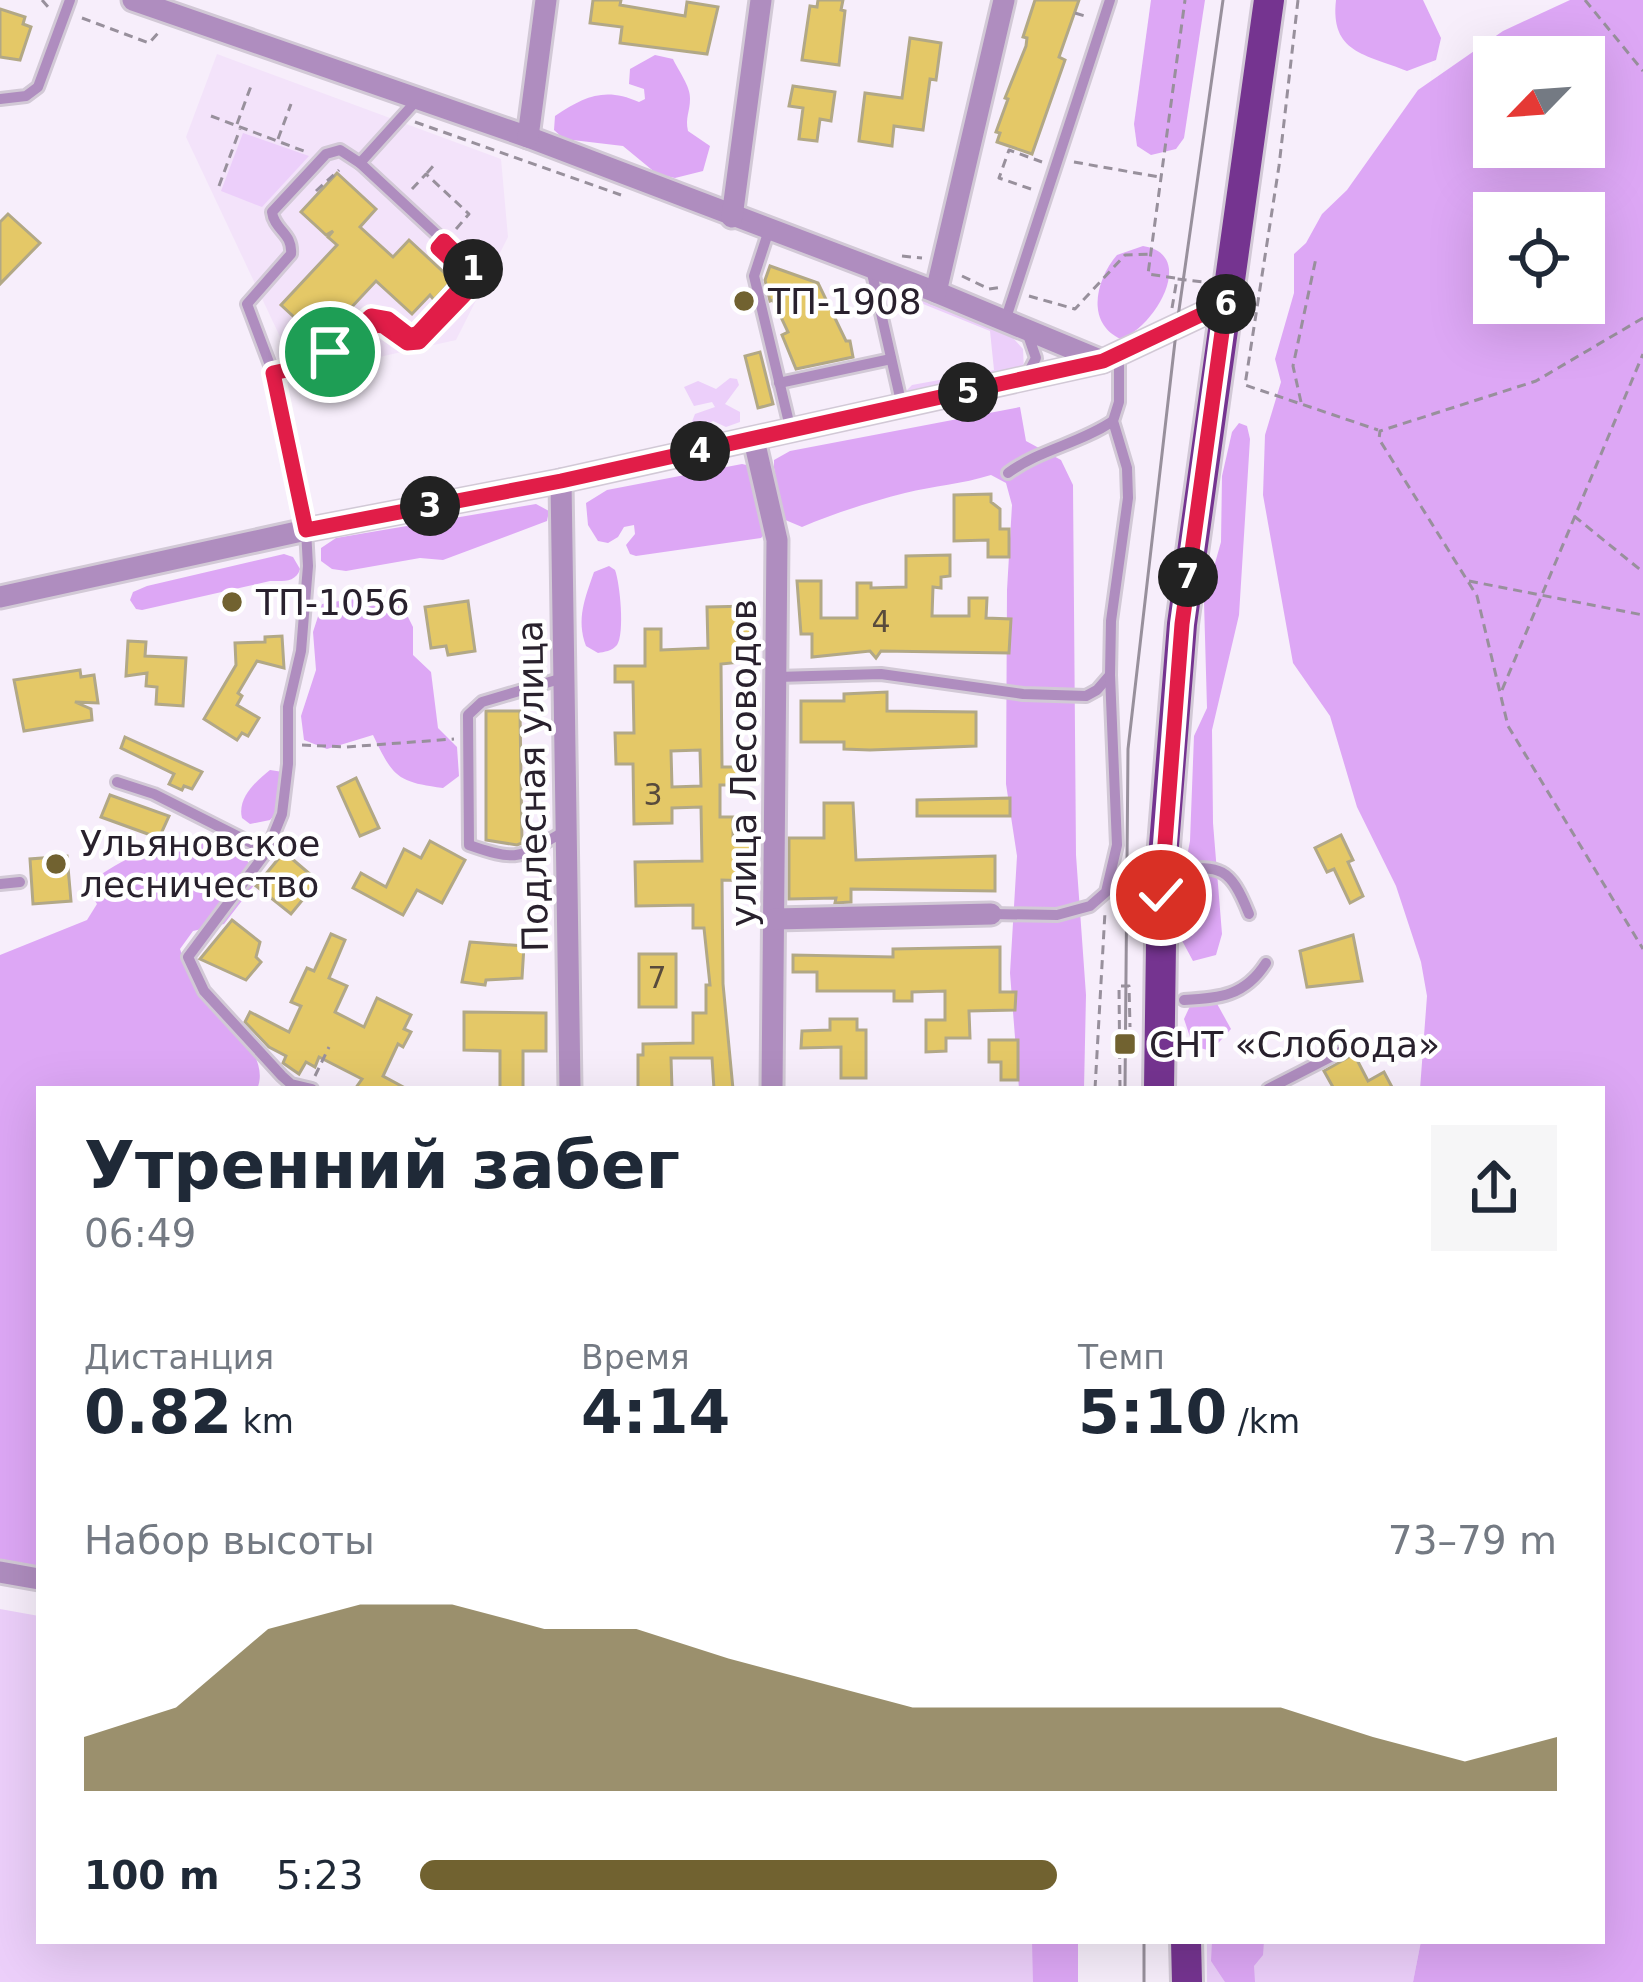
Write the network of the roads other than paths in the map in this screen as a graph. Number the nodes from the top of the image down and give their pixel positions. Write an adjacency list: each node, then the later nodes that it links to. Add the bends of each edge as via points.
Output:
1 (133, 0): 9 (street)
2 (200, 0): 9 (street)
3 (546, 0): 12 (street)
4 (761, 0): 14 (street)
5 (1004, 0): 17 (street)
6 (1110, 0): 19 (lane, via 1014,292)
7 (1269, 0): 18 (main road)
8 (68, 6): 10 (lane, via 38,87)
9 (201, 25): 11 (street)
10 (0, 99)
11 (418, 99): 12 (street); 13 (lane)
12 (528, 137): 14 (street)
13 (356, 160): 22 (lane, via 335,150 322,157 273,210 291,254 247,304); 22 (lane, via 471,266 476,281 425,338 407,343 376,325 332,360)
14 (732, 217): 15 (street)
15 (769, 230): 16 (street); 24 (lane, via 754,276)
16 (870, 268): 17 (street); 21 (lane)
17 (936, 292): 19 (street)
18 (1239, 296): 20 (street); 39 (main road, via 1182,624)
19 (1015, 325): 20 (street); 23 (lane, via 1036,358)
20 (1111, 357): 23 (street); 26 (lane, via 1119,402)
21 (892, 359): 24 (lane); 25 (lane)
22 (273, 373): 31 (lane)
23 (1022, 380): 25 (street)
24 (779, 383): 27 (lane)
25 (902, 406): 27 (street)
26 (1113, 421): 29 (lane); 33 (lane, via 1128,498)
27 (791, 431): 28 (street)
28 (754, 440): 30 (street); 34 (street, улица Лесоводов, via 777,540)
29 (1008, 473)
30 (561, 481): 31 (street); 35 (street, Подлесная улица)
31 (306, 530): 32 (street); 38 (lane, via 282,814)
32 (3, 592)
33 (1110, 675): 34 (lane, via 1086,696 881,674); 42 (lane, via 1117,845 1106,892 1090,906 1057,914)
34 (777, 676): 44 (street, улица Лесоводов)
35 (563, 678): 37 (street, Подлесная улица); 37 (lane, via 474,706 468,715 469,844 522,856)
36 (117, 782): 38 (lane)
37 (567, 830): 49 (street, Подлесная улица)
38 (267, 851): 48 (lane, via 188,957 204,991)
39 (1162, 870): 43 (lane, via 1225,871); 51 (main road)
40 (20, 882): 41 (lane)
41 (0, 884)
42 (991, 914): 44 (street)
43 (1250, 914)
44 (775, 919): 50 (street, улица Лесоводов)
45 (1266, 964): 46 (lane, via 1246,988 1224,998)
46 (1184, 1000)
47 (1346, 1048): 52 (lane)
48 (299, 1086)
49 (570, 1086)
50 (772, 1086)
51 (1160, 1086)
52 (1274, 1086)
53 (0, 1572): 54 (street)
54 (36, 1578)
55 (1186, 1944): 56 (main road)
56 (1187, 1982)

